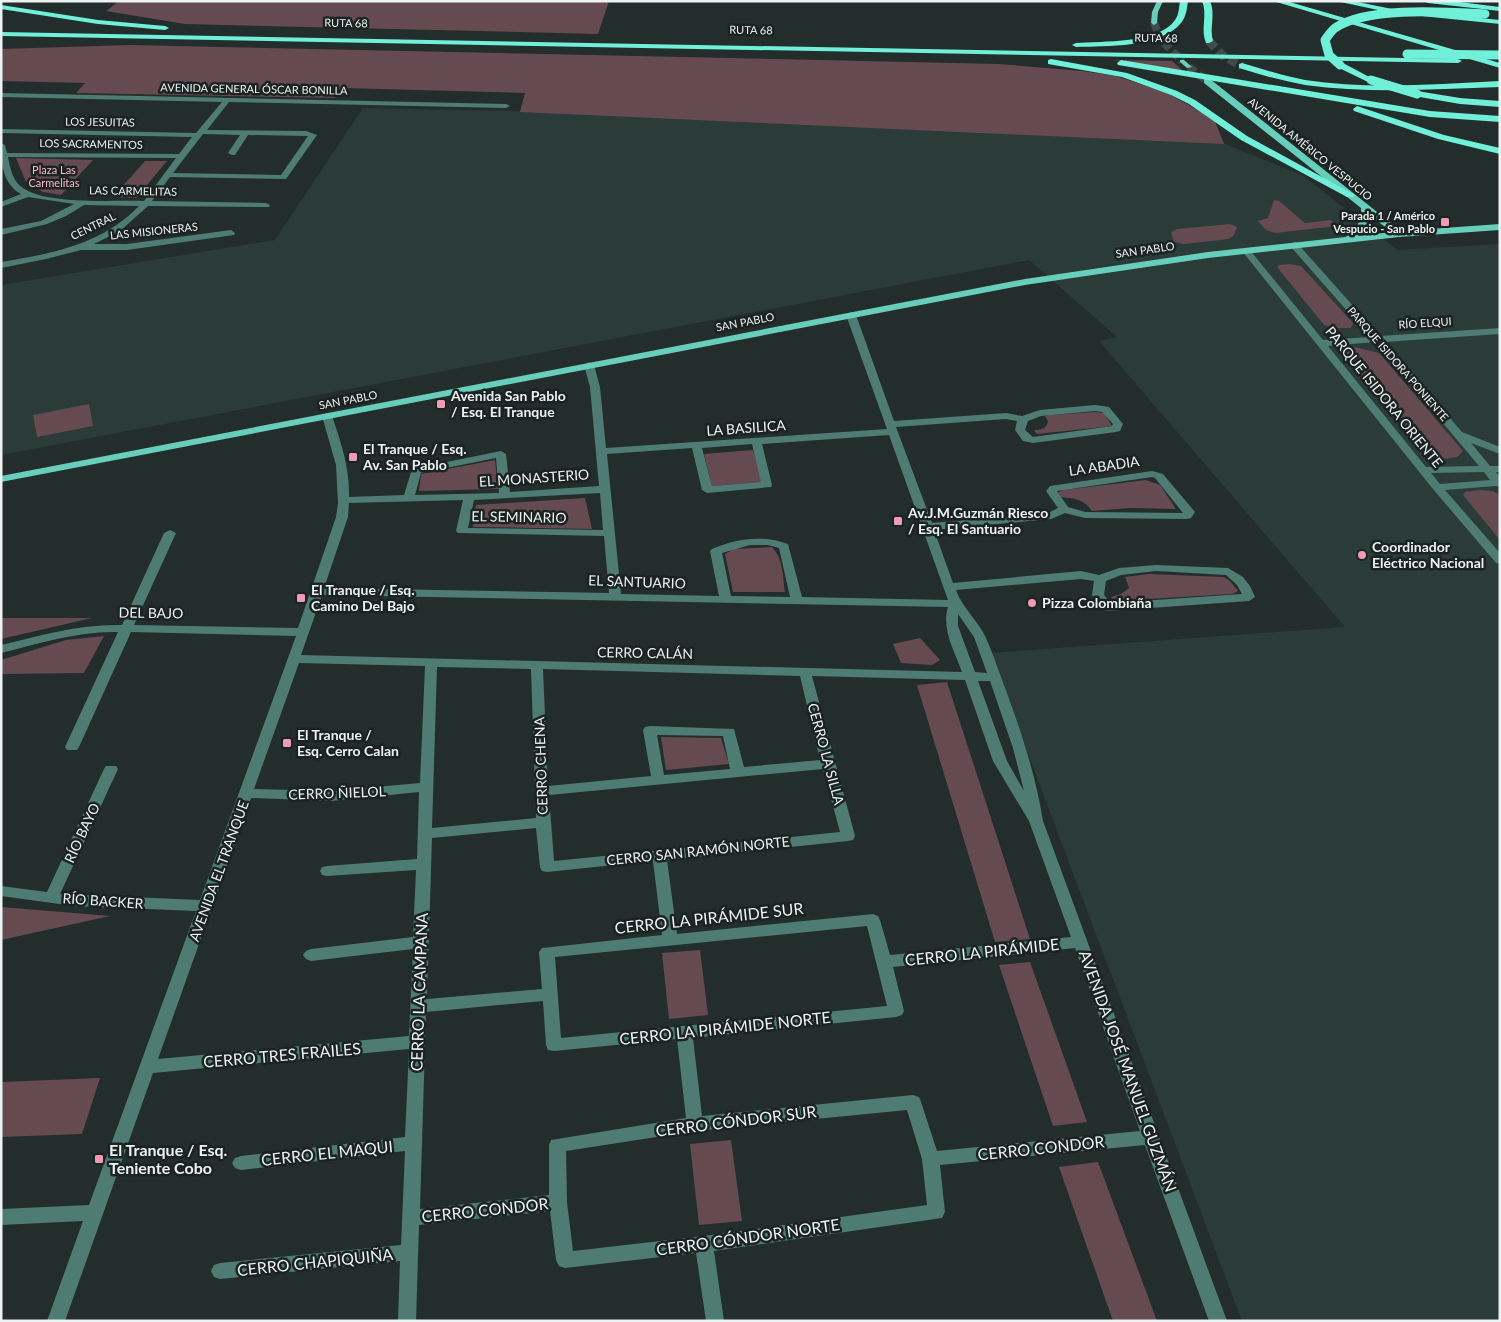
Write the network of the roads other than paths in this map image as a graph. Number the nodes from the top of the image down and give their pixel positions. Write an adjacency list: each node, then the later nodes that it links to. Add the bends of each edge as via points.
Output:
1 (1160, 1): 12 (main road)
2 (1184, 1): 21 (highway, via 1177,24 1153,36 1122,42)
3 (1206, 1): 19 (highway, via 1210,12)
4 (1277, 1): 27 (highway)
5 (1308, 1): 14 (highway)
6 (1340, 1): 11 (highway, via 1392,12)
7 (1428, 1): 9 (highway)
8 (1, 8): 15 (highway, via 132,26)
9 (1500, 9)
10 (1500, 16): 34 (highway, bridge, via 1379,15 1351,21 1333,30 1325,40 1329,55 1340,65 1370,80 1417,94)
11 (1500, 22)
12 (1154, 23)
13 (1, 28): 15 (highway, RUTA 68)
14 (1404, 28)
15 (252, 32): 21 (highway, RUTA 68)
16 (1, 34): 17 (highway, RUTA 68)
17 (125, 37): 18 (highway); 22 (highway, RUTA 68)
18 (1, 41)
19 (1208, 41)
20 (1462, 45): 23 (highway)
21 (1042, 46): 23 (highway, RUTA 68, bridge)
22 (952, 52): 25 (highway, RUTA 68); 31 (highway, via 1117,63); 49 (highway, via 1072,64 1146,82 1192,102 1244,138)
23 (1500, 55)
24 (1182, 61): 28 (main road)
25 (1500, 62)
26 (1242, 66): 30 (highway, via 1282,79 1336,86)
27 (1500, 66)
28 (1189, 67)
29 (1207, 81): 49 (main road, AVENIDA AMÉRICO VESPUCIO)
30 (1499, 84)
31 (1280, 89): 36 (highway, via 1438,115); 41 (highway)
32 (1, 95): 33 (street, AVENIDA GENERAL ÓSCAR BONILLA)
33 (228, 99): 35 (street, AVENIDA GENERAL ÓSCAR BONILLA); 39 (street, CENTRAL)
34 (1500, 104)
35 (506, 106)
36 (1500, 119)
37 (1, 130): 39 (street, LOS JESUITAS)
38 (246, 132): 39 (street, LOS JESUITAS); 42 (street); 45 (street, LOS JESUITAS, via 313,135 283,177)
39 (200, 134): 44 (street, CENTRAL)
40 (1, 145): 43 (street)
41 (1500, 151)
42 (232, 153)
43 (2, 155): 44 (street, LOS SACRAMENTOS); 46 (street)
44 (180, 156): 45 (street, CENTRAL)
45 (167, 175): 51 (street, CENTRAL)
46 (11, 179): 47 (street); 48 (street)
47 (1, 180)
48 (28, 194): 50 (street, LAS CARMELITAS); 52 (street)
49 (1350, 195): 54 (main road, AVENIDA AMÉRICO VESPUCIO)
50 (82, 202): 51 (street, LAS CARMELITAS); 56 (street, via 49,222)
51 (146, 203): 53 (street, LAS CARMELITAS); 61 (street, CENTRAL, via 117,229)
52 (1, 205)
53 (266, 205)
54 (1365, 207): 58 (main road, AVENIDA AMÉRICO VESPUCIO); 59 (main road, via 1364,224)
55 (1500, 227): 58 (main road, SAN PABLO)
56 (1, 232)
57 (231, 233): 61 (street, LAS MISIONERAS, via 127,247)
58 (1399, 234): 59 (main road, SAN PABLO)
59 (1349, 239): 60 (main road, SAN PABLO)
60 (1294, 245): 62 (main road, SAN PABLO); 66 (street, PARQUE ISIDORA PONIENTE)
61 (78, 247): 63 (street, CENTRAL, via 43,258)
62 (1246, 250): 64 (main road, SAN PABLO, via 1068,274); 67 (street, PARQUE ISIDORA ORIENTE)
63 (1, 265)
64 (850, 315): 68 (main road, SAN PABLO); 71 (street, AVENIDA JOSÉ MANUEL GUZMÁN)
65 (1500, 331): 66 (street, RÍO ELQUI)
66 (1377, 339): 67 (street, RÍO ELQUI); 72 (street, PARQUE ISIDORA PONIENTE)
67 (1323, 343): 79 (street, PARQUE ISIDORA ORIENTE)
68 (589, 365): 69 (main road, SAN PABLO); 75 (street, via 595,387)
69 (326, 416): 80 (main road, SAN PABLO); 87 (street, AVENIDA EL TRANQUE, via 342,465)
70 (1023, 419): 70 (street, LA BASILICA, via 1020,430 1027,439 1033,440 1116,428 1118,424 1105,410 1095,408 1040,413); 71 (street, LA BASILICA, via 1006,416)
71 (892, 428): 73 (street, LA BASILICA); 89 (street, AVENIDA JOSÉ MANUEL GUZMÁN)
72 (1457, 434): 76 (street); 77 (street, PARQUE ISIDORA PONIENTE)
73 (756, 441): 74 (street, LA BASILICA); 74 (street, via 767,485 707,490)
74 (696, 445): 75 (street, LA BASILICA)
75 (601, 451): 83 (street)
76 (1500, 451)
77 (1486, 468): 78 (street); 79 (street); 81 (street, PARQUE ISIDORA PONIENTE)
78 (1500, 468)
79 (1424, 470): 82 (street, PARQUE ISIDORA ORIENTE)
80 (1, 479)
81 (1499, 483): 82 (street)
82 (1437, 487): 92 (street, PARQUE ISIDORA ORIENTE)
83 (605, 488): 84 (street, EL MONASTERIO); 91 (street)
84 (505, 496): 85 (street, via 501,454 416,471); 86 (street, EL MONASTERIO)
85 (409, 497): 86 (street, EL MONASTERIO); 87 (street, EL MONASTERIO)
86 (469, 497): 91 (street, EL SEMINARIO, via 462,531)
87 (345, 500): 95 (street, AVENIDA EL TRANQUE)
88 (1064, 510): 88 (street, LA ABADIA, via 1085,516 1187,516 1189,512 1159,476 1152,474 1054,488 1051,491); 89 (street, via 1052,516)
89 (927, 527): 94 (street, AVENIDA JOSÉ MANUEL GUZMÁN)
90 (170, 533): 100 (street)
91 (609, 533): 96 (street)
92 (1500, 561)
93 (1100, 579): 93 (street, via 1119,572 1156,568 1228,572 1235,575 1250,597 1108,607 1098,595); 94 (street, via 1081,575)
94 (949, 587): 99 (street, AVENIDA JOSÉ MANUEL GUZMÁN)
95 (317, 591): 96 (street, EL SANTUARIO); 101 (street, AVENIDA EL TRANQUE)
96 (615, 596): 97 (street, EL SANTUARIO)
97 (726, 600): 98 (street, EL SANTUARIO); 98 (street, via 716,551 728,545 772,541 784,546)
98 (797, 602): 99 (street, EL SANTUARIO)
99 (955, 604): 107 (street, AVENIDA JOSÉ MANUEL GUZMÁN, via 952,626); 108 (street, AVENIDA JOSÉ MANUEL GUZMÁN, via 976,627)
100 (127, 628): 101 (street, DEL BAJO); 102 (street, DEL BAJO, via 83,630); 109 (street)
101 (303, 632): 103 (street, AVENIDA EL TRANQUE)
102 (1, 649)
103 (294, 659): 104 (street, CERRO CALÁN); 116 (street, AVENIDA EL TRANQUE)
104 (432, 662): 105 (street, CERRO CALÁN); 114 (street, CERRO LA CAMPANA)
105 (536, 665): 106 (street, CERRO CALÁN); 115 (street, CERRO CHENA)
106 (805, 672): 107 (street, CERRO CALÁN); 110 (street, CERRO LA SILLA)
107 (969, 677): 108 (street, CERRO CALÁN); 117 (street, AVENIDA JOSÉ MANUEL GUZMÁN, via 1000,761)
108 (995, 677): 117 (street, AVENIDA JOSÉ MANUEL GUZMÁN, via 1024,758)
109 (72, 747)
110 (828, 764): 112 (street); 120 (street, CERRO LA SILLA)
111 (111, 769): 126 (street, RÍO BAYO)
112 (738, 772): 113 (street); 113 (street, via 729,732 650,730)
113 (658, 780): 115 (street)
114 (427, 787): 116 (street, CERRO ÑIELOL, via 331,796); 119 (street, CERRO LA CAMPANA)
115 (543, 791): 118 (street, CERRO CHENA)
116 (246, 793): 127 (street, AVENIDA EL TRANQUE)
117 (1036, 821): 130 (street, AVENIDA JOSÉ MANUEL GUZMÁN)
118 (543, 822): 119 (street); 123 (street, CERRO CHENA)
119 (425, 834): 122 (street, CERRO LA CAMPANA)
120 (848, 836): 121 (street, CERRO SAN RAMÓN NORTE)
121 (659, 855): 123 (street, CERRO SAN RAMÓN NORTE); 128 (street)
122 (424, 864): 124 (street); 129 (street, CERRO LA CAMPANA)
123 (547, 867)
124 (328, 871)
125 (1, 890): 126 (street, RÍO BACKER)
126 (52, 896): 127 (street, RÍO BACKER, via 74,901)
127 (206, 906): 137 (street, AVENIDA EL TRANQUE)
128 (670, 940): 132 (street, CERRO LA PIRÁMIDE SUR, via 873,920); 133 (street, CERRO LA PIRÁMIDE SUR, via 547,952)
129 (421, 942): 131 (street); 134 (street, CERRO LA CAMPANA)
130 (1081, 942): 132 (street, CERRO LA PIRÁMIDE); 139 (street, AVENIDA JOSÉ MANUEL GUZMÁN)
131 (311, 955)
132 (883, 962): 135 (street, CERRO LA PIRÁMIDE NORTE, via 896,1011)
133 (549, 994): 134 (street); 135 (street, CERRO LA PIRÁMIDE NORTE, via 554,1045)
134 (419, 1006): 136 (street, CERRO LA CAMPANA)
135 (684, 1032): 138 (street)
136 (417, 1042): 137 (street, CERRO TRES FRAILES); 140 (street, CERRO LA CAMPANA)
137 (147, 1067): 144 (street, AVENIDA EL TRANQUE)
138 (695, 1124): 141 (street, CERRO CÓNDOR SUR, via 913,1102); 143 (street, CERRO CÓNDOR SUR, via 557,1145)
139 (1152, 1137): 141 (street, CERRO CONDOR); 153 (street, AVENIDA JOSÉ MANUEL GUZMÁN)
140 (413, 1144): 142 (street, CERRO EL MAQUI); 146 (street, CERRO LA CAMPANA)
141 (931, 1159): 147 (street, CERRO CÓNDOR NORTE, via 936,1212)
142 (242, 1163)
143 (558, 1202): 146 (street, CERRO CONDOR); 147 (street, CERRO CÓNDOR NORTE, via 565,1260)
144 (95, 1213): 145 (street); 150 (street, AVENIDA EL TRANQUE)
145 (1, 1217)
146 (411, 1218): 148 (street, CERRO LA CAMPANA)
147 (704, 1244): 152 (street)
148 (409, 1252): 149 (street, CERRO CHAPIQUIÑA); 151 (street, CERRO LA CAMPANA)
149 (220, 1272)
150 (56, 1321)
151 (407, 1321)
152 (715, 1321)
153 (1218, 1321)

